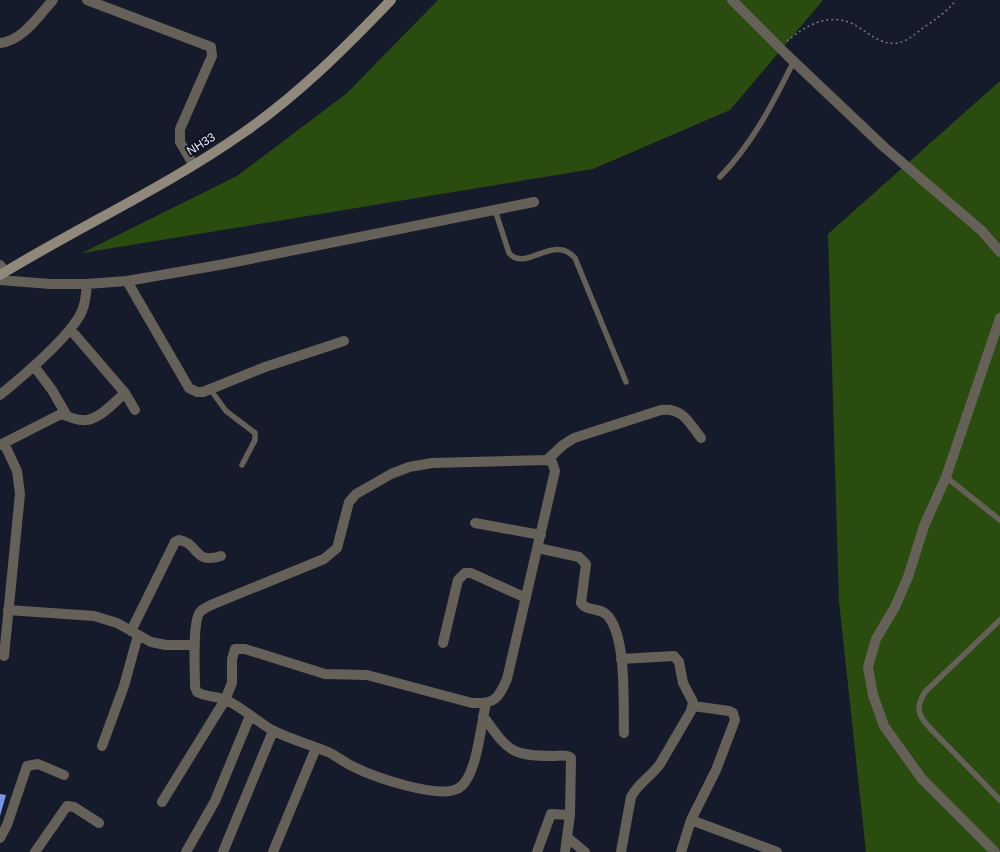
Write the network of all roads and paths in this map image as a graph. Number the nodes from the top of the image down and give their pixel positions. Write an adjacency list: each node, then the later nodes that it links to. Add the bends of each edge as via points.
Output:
1 (53, 0): 6 (street, via 22,33 14,39)
2 (86, 0): 9 (street, via 211,47 212,56 180,128 180,142)
3 (391, 0): 9 (main road, NH33, via 318,74 243,134)
4 (732, 0): 7 (street)
5 (956, 0): 7 (path, via 945,12 904,41 888,43 851,23 837,20 822,21 801,29)
6 (0, 43)
7 (780, 48): 8 (street)
8 (794, 61): 10 (lane, via 754,136); 13 (street, via 884,147 982,231)
9 (193, 164): 14 (main road, NH33)
10 (720, 177)
11 (534, 202): 12 (street)
12 (495, 210): 15 (street, via 225,264); 21 (lane, via 513,258 526,258 555,249 563,249 575,258)
13 (1000, 252)
14 (1, 273): 16 (street, via 50,284)
15 (127, 280): 16 (street); 22 (street, via 189,388 197,392)
16 (87, 284): 18 (street, via 82,311)
17 (1000, 318): 31 (street)
18 (70, 329): 20 (street); 23 (street)
19 (344, 341): 22 (street, via 265,367)
20 (34, 366): 24 (street); 26 (street)
21 (626, 382)
22 (210, 389): 30 (lane, via 226,411 255,433 255,440)
23 (125, 393): 25 (street); 26 (street, via 89,420)
24 (0, 395)
25 (135, 410)
26 (67, 416): 28 (street, via 55,416)
27 (701, 438): 29 (street, via 677,410 661,410 574,438)
28 (2, 444): 38 (street, via 20,482)
29 (547, 460): 34 (street, via 552,462 555,471); 42 (street, via 432,463 409,467 391,474 356,494 350,502 341,538 332,553 324,559 211,605 200,612 196,622)
30 (242, 465)
31 (946, 477): 32 (lane); 72 (street, via 924,526 896,607 876,639 868,667 873,695 884,726 922,779)
32 (1000, 520)
33 (475, 524): 34 (street)
34 (541, 535): 35 (street)
35 (538, 548): 37 (street); 44 (street, via 584,560 587,568 581,603 608,615 617,635)
36 (221, 556): 40 (street, via 207,559 183,541 176,542)
37 (526, 598): 41 (street, via 471,573 465,573 458,580); 46 (street, via 507,679 500,694)
38 (8, 610): 40 (street, via 94,616 117,623); 43 (street)
39 (1000, 620): 55 (lane, via 925,692 918,710 929,727)
40 (135, 633): 42 (street, via 151,642 166,645); 52 (street, via 124,686)
41 (443, 643)
42 (195, 645): 45 (street, via 197,692)
43 (4, 656)
44 (621, 658): 47 (street, via 674,656 679,662 683,683 692,698); 51 (street)
45 (225, 700): 46 (street, via 232,683 232,652 239,648 325,674 368,675 472,702); 48 (street); 56 (street)
46 (486, 703): 49 (street)
47 (693, 706): 58 (street, via 733,712 735,720 716,770); 69 (street, via 660,764 633,793)
48 (250, 716): 50 (street); 63 (street, via 215,801)
49 (483, 716): 53 (street, via 467,780 450,792 437,792 401,784 355,768); 57 (street, via 508,748 518,754 571,758)
50 (273, 731): 53 (street); 64 (street)
51 (624, 733)
52 (102, 746)
53 (316, 748): 65 (street)
54 (64, 775): 61 (street, via 38,764 27,766 8,825)
55 (1000, 800)
56 (162, 802)
57 (570, 815): 60 (street); 66 (street, via 554,813 549,816)
58 (691, 820): 70 (street); 71 (street)
59 (98, 822): 62 (street, via 74,806 67,806)
60 (568, 837): 67 (street); 68 (street)
61 (0, 838)
62 (35, 852)
63 (186, 852)
64 (223, 852)
65 (273, 852)
66 (538, 852)
67 (565, 852)
68 (585, 852)
69 (621, 852)
70 (681, 852)
71 (777, 852)
72 (995, 852)

